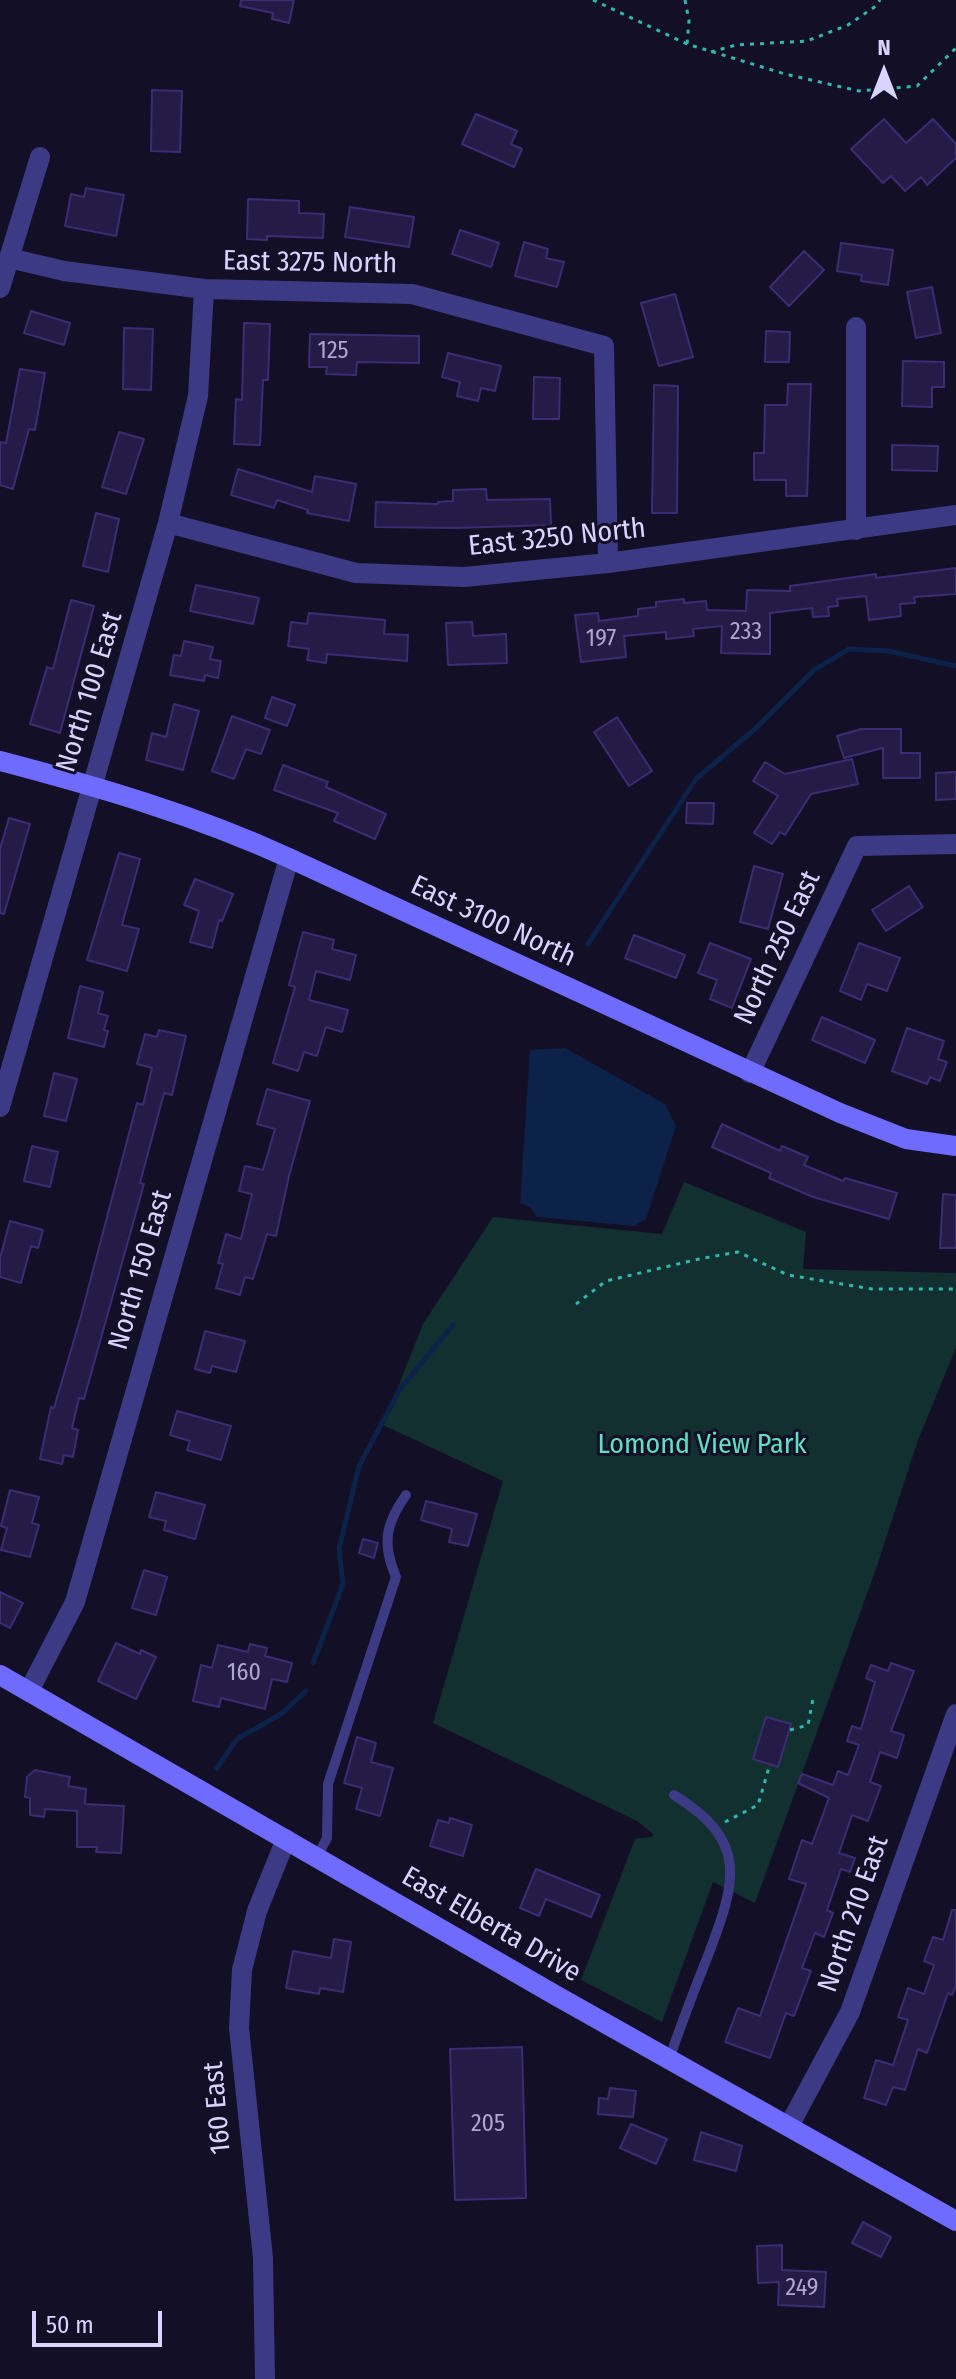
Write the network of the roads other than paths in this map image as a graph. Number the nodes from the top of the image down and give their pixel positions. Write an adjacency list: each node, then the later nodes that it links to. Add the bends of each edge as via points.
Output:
1 (40, 157): 2 (street)
2 (9, 258): 3 (street); 4 (street, East 3275 North, via 64,271)
3 (0, 288)
4 (204, 289): 7 (street, North 100 East, via 198,396); 9 (street, East 3275 North, via 412,294 604,346)
5 (856, 327): 8 (street)
6 (956, 515): 8 (street, East 3250 North)
7 (168, 523): 9 (street, East 3250 North, via 356,573 464,577); 11 (street, North 100 East)
8 (856, 530): 9 (street, East 3250 North)
9 (608, 563)
10 (0, 761): 11 (main road, East 3100 North)
11 (91, 785): 13 (main road, East 3100 North, via 199,819); 15 (street, North 100 East)
12 (956, 844): 14 (street, North 250 East, via 857,846)
13 (289, 858): 14 (main road, East 3100 North); 19 (street, North 150 East, via 75,1602)
14 (750, 1073): 16 (main road, East 3100 North, via 886,1132)
15 (0, 1107)
16 (956, 1146)
17 (406, 1495): 23 (lane, via 387,1535 387,1555 396,1577 328,1784 327,1838)
18 (0, 1675): 19 (main road, East Elberta Drive)
19 (29, 1691): 22 (main road, East Elberta Drive)
20 (956, 1714): 25 (street, North 210 East, via 850,2012)
21 (674, 1795): 24 (lane, via 715,1827 732,1872 728,1902)
22 (286, 1839): 23 (main road, East Elberta Drive); 27 (street, 160 East, via 257,1911 242,1970 239,2028 263,2258)
23 (317, 1857): 24 (main road, East Elberta Drive)
24 (670, 2057): 25 (main road, East Elberta Drive)
25 (789, 2126): 26 (main road, East Elberta Drive)
26 (956, 2221)
27 (265, 2379)

